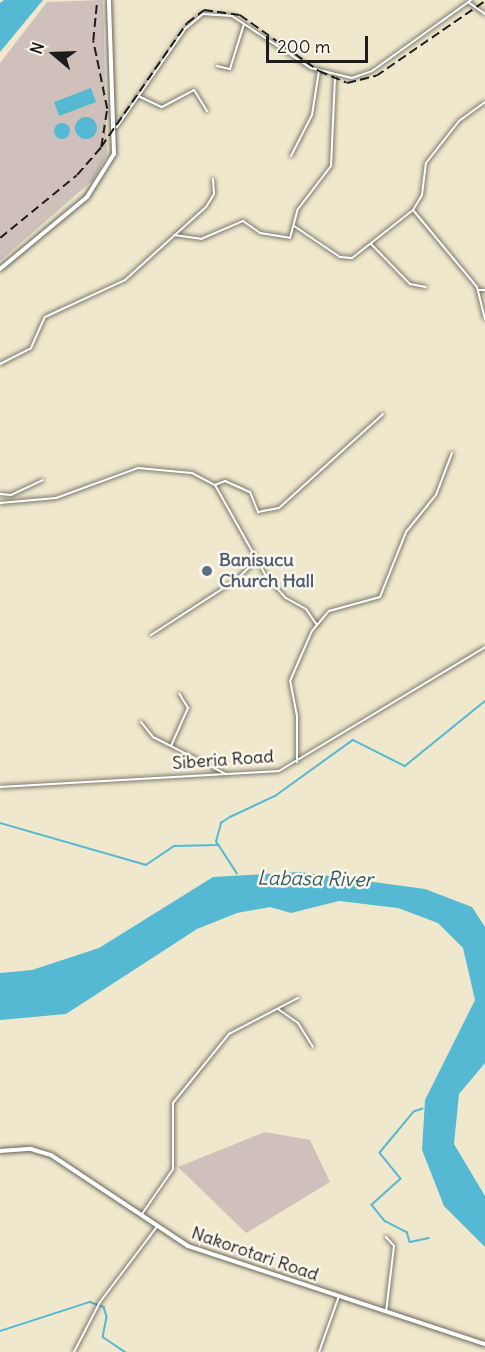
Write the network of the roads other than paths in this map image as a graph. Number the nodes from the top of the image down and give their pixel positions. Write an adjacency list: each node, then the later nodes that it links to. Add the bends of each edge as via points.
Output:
1 (109, 0): 11 (street)
2 (470, 1): 3 (street); 7 (street, via 372,71)
3 (485, 14)
4 (244, 24): 5 (street, via 230,69); 6 (street); 8 (street, via 223,13 198,16)
5 (217, 66)
6 (319, 71): 7 (street); 12 (street, via 312,115)
7 (335, 77): 15 (street, via 331,166 301,204)
8 (138, 96): 10 (street, via 162,107 194,90); 11 (street)
9 (485, 102): 14 (street, via 463,118 426,164 422,195)
10 (207, 111)
11 (117, 127): 18 (street, via 114,154 94,188)
12 (291, 156)
13 (213, 179): 16 (street, via 212,199)
14 (413, 210): 17 (street); 20 (street)
15 (294, 226): 16 (street, via 286,240 243,221 201,239); 17 (street, via 346,260)
16 (174, 235): 23 (street, via 118,285 45,316 31,348)
17 (370, 244): 19 (street, via 410,284)
18 (0, 269)
19 (426, 287)
20 (478, 290): 21 (street); 22 (street)
21 (485, 290)
22 (485, 319)
23 (0, 364)
24 (383, 414): 27 (street, via 279,508 258,512 250,492 225,481)
25 (452, 453): 31 (street, via 436,495 406,532 380,597 329,611)
26 (43, 480): 28 (street, via 11,495)
27 (215, 485): 29 (street, via 192,473 150,466 56,498); 30 (street)
28 (0, 494)
29 (0, 503)
30 (256, 561): 31 (street, via 279,592 306,609); 32 (street, via 236,580)
31 (316, 624): 37 (street, via 290,681 297,716)
32 (151, 635)
33 (485, 646): 37 (street, Siberia Road)
34 (179, 693): 36 (street, via 188,708)
35 (141, 722): 36 (street, via 148,733)
36 (171, 746): 38 (street)
37 (297, 762): 38 (street, Siberia Road, via 279,771)
38 (226, 774): 39 (street, Siberia Road)
39 (0, 787)
40 (298, 998): 41 (street)
41 (278, 1009): 42 (street, via 298,1023); 44 (street, via 229,1034 173,1103 173,1169)
42 (313, 1047)
43 (0, 1150): 44 (street, Nakorotari Road, via 31,1149 51,1155)
44 (141, 1216): 45 (street, Nakorotari Road)
45 (156, 1228): 47 (street, Nakorotari Road, via 196,1249); 50 (street, via 96,1307)
46 (386, 1237): 48 (street, via 394,1246)
47 (339, 1296): 48 (street, Nakorotari Road); 51 (street)
48 (386, 1312): 49 (street, Nakorotari Road)
49 (485, 1344)
50 (74, 1352)
51 (319, 1352)

